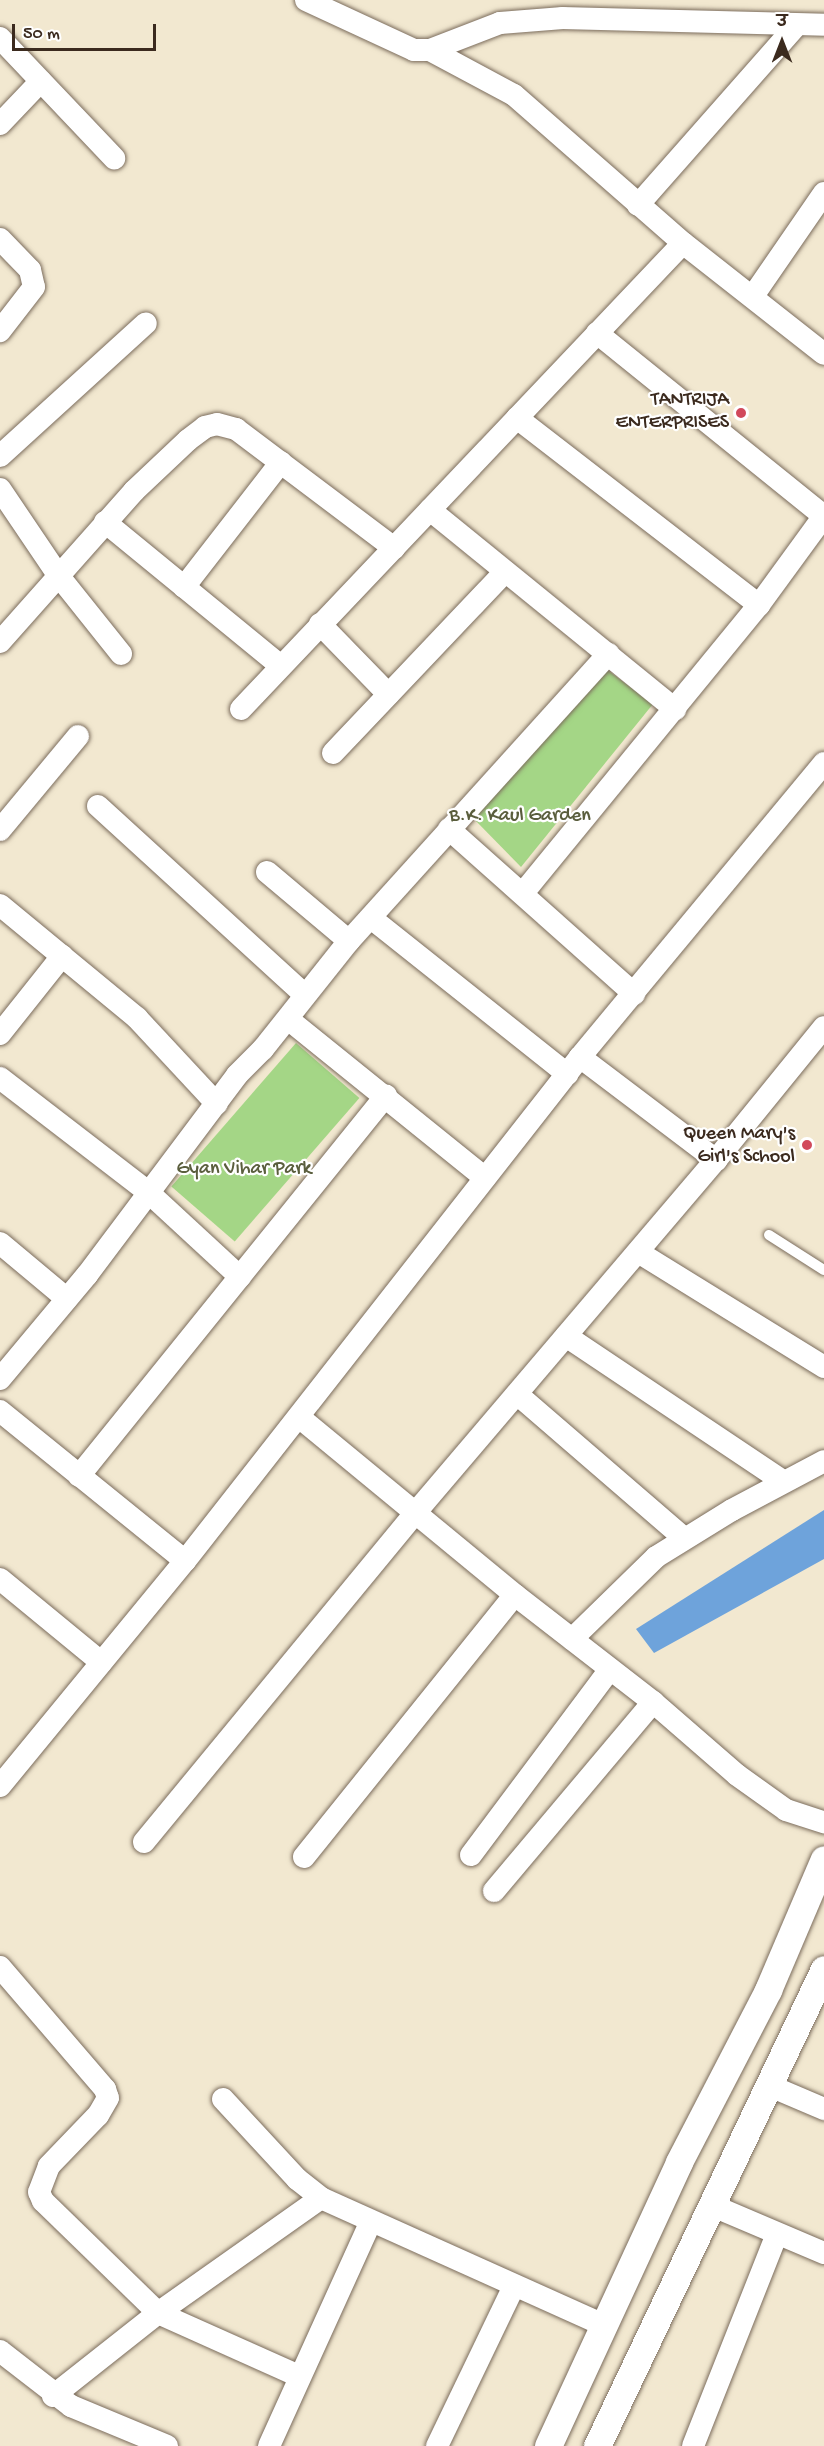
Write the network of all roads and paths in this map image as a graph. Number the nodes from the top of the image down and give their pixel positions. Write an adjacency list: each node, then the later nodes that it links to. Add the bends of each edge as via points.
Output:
1 (306, 0): 7 (street, via 393,43)
2 (566, 9): 3 (street); 7 (street, via 500,23)
3 (716, 11): 5 (street)
4 (824, 25): 5 (street)
5 (796, 26): 12 (street)
6 (0, 38): 8 (street)
7 (430, 50): 12 (street, via 514,95)
8 (40, 81): 9 (street); 10 (street)
9 (0, 124)
10 (114, 158)
11 (824, 193): 15 (street)
12 (638, 205): 14 (street)
13 (0, 239): 17 (street, via 30,270 34,287)
14 (683, 243): 15 (street); 18 (street)
15 (753, 296): 19 (street)
16 (146, 323): 21 (street)
17 (0, 331)
18 (597, 333): 20 (street); 25 (street)
19 (824, 354)
20 (517, 418): 24 (street); 31 (street)
21 (0, 456)
22 (281, 462): 26 (street, via 236,429 217,424 205,427); 27 (street); 30 (street)
23 (0, 489): 29 (street)
24 (430, 510): 27 (street); 28 (street)
25 (824, 516): 31 (street)
26 (105, 522): 29 (street); 30 (street)
27 (394, 548): 32 (street)
28 (505, 572): 35 (street); 37 (street)
29 (58, 575): 33 (street); 34 (street)
30 (184, 586): 36 (street)
31 (759, 605): 39 (street)
32 (320, 624): 36 (street); 37 (street)
33 (0, 642)
34 (121, 654)
35 (608, 654): 39 (street); 44 (street)
36 (280, 665): 38 (street)
37 (388, 694): 41 (street)
38 (241, 709)
39 (675, 709): 47 (street)
40 (78, 736): 45 (street)
41 (333, 753)
42 (824, 763): 52 (street)
43 (98, 806): 53 (street)
44 (449, 829): 47 (street); 49 (street)
45 (0, 830)
46 (267, 872): 50 (street)
47 (524, 893): 52 (street)
48 (0, 905): 51 (street)
49 (370, 918): 50 (street); 57 (street)
50 (349, 941): 53 (street)
51 (62, 956): 56 (street); 60 (street, via 137,1018)
52 (634, 994): 57 (street)
53 (305, 995): 54 (street)
54 (288, 1019): 59 (street); 60 (street, via 237,1075)
55 (824, 1027): 61 (street)
56 (0, 1034)
57 (573, 1066): 61 (street); 62 (street)
58 (0, 1078): 63 (street)
59 (386, 1095): 62 (street); 68 (street)
60 (217, 1104): 63 (street)
61 (716, 1160): 66 (street)
62 (485, 1178): 75 (street)
63 (148, 1192): 68 (street); 69 (street)
64 (769, 1235): 67 (lane)
65 (0, 1243): 69 (street)
66 (638, 1252): 70 (street); 71 (street)
67 (824, 1270)
68 (240, 1277): 77 (street)
69 (67, 1299): 72 (street)
70 (566, 1336): 73 (street); 78 (street)
71 (824, 1367)
72 (0, 1379)
73 (517, 1394): 79 (street); 80 (street)
74 (0, 1411): 77 (street)
75 (299, 1417): 79 (street); 81 (street)
76 (824, 1461): 78 (street)
77 (79, 1476): 81 (street)
78 (784, 1482): 80 (street)
79 (416, 1512): 83 (street); 90 (street)
80 (684, 1538): 84 (street, via 627,1582)
81 (185, 1562): 85 (street)
82 (0, 1579): 85 (street)
83 (515, 1595): 84 (street); 92 (street)
84 (572, 1639): 86 (street)
85 (101, 1662): 88 (street)
86 (614, 1672): 87 (street); 91 (street)
87 (648, 1698): 89 (street, via 736,1775 786,1810); 94 (street)
88 (0, 1786)
89 (824, 1822)
90 (144, 1842)
91 (471, 1856)
92 (304, 1857)
93 (824, 1859): 107 (street, via 768,1990)
94 (494, 1891)
95 (0, 1967): 106 (street, via 105,2089 108,2098 98,2115 49,2166 39,2192 43,2201)
96 (824, 1969): 97 (street)
97 (770, 2085): 99 (street); 101 (street)
98 (223, 2099): 100 (street, via 297,2179)
99 (824, 2109)
100 (321, 2198): 102 (street); 106 (street)
101 (711, 2205): 103 (street); 115 (street)
102 (370, 2223): 105 (street); 109 (street)
103 (777, 2234): 104 (street); 116 (street)
104 (824, 2253)
105 (514, 2286): 107 (street); 113 (street)
106 (158, 2313): 109 (street); 110 (street)
107 (602, 2324): 114 (street)
108 (0, 2351): 110 (street)
109 (299, 2376): 112 (street)
110 (54, 2396): 111 (street)
111 (167, 2446)
112 (269, 2446)
113 (437, 2446)
114 (548, 2446)
115 (597, 2446)
116 (693, 2446)

